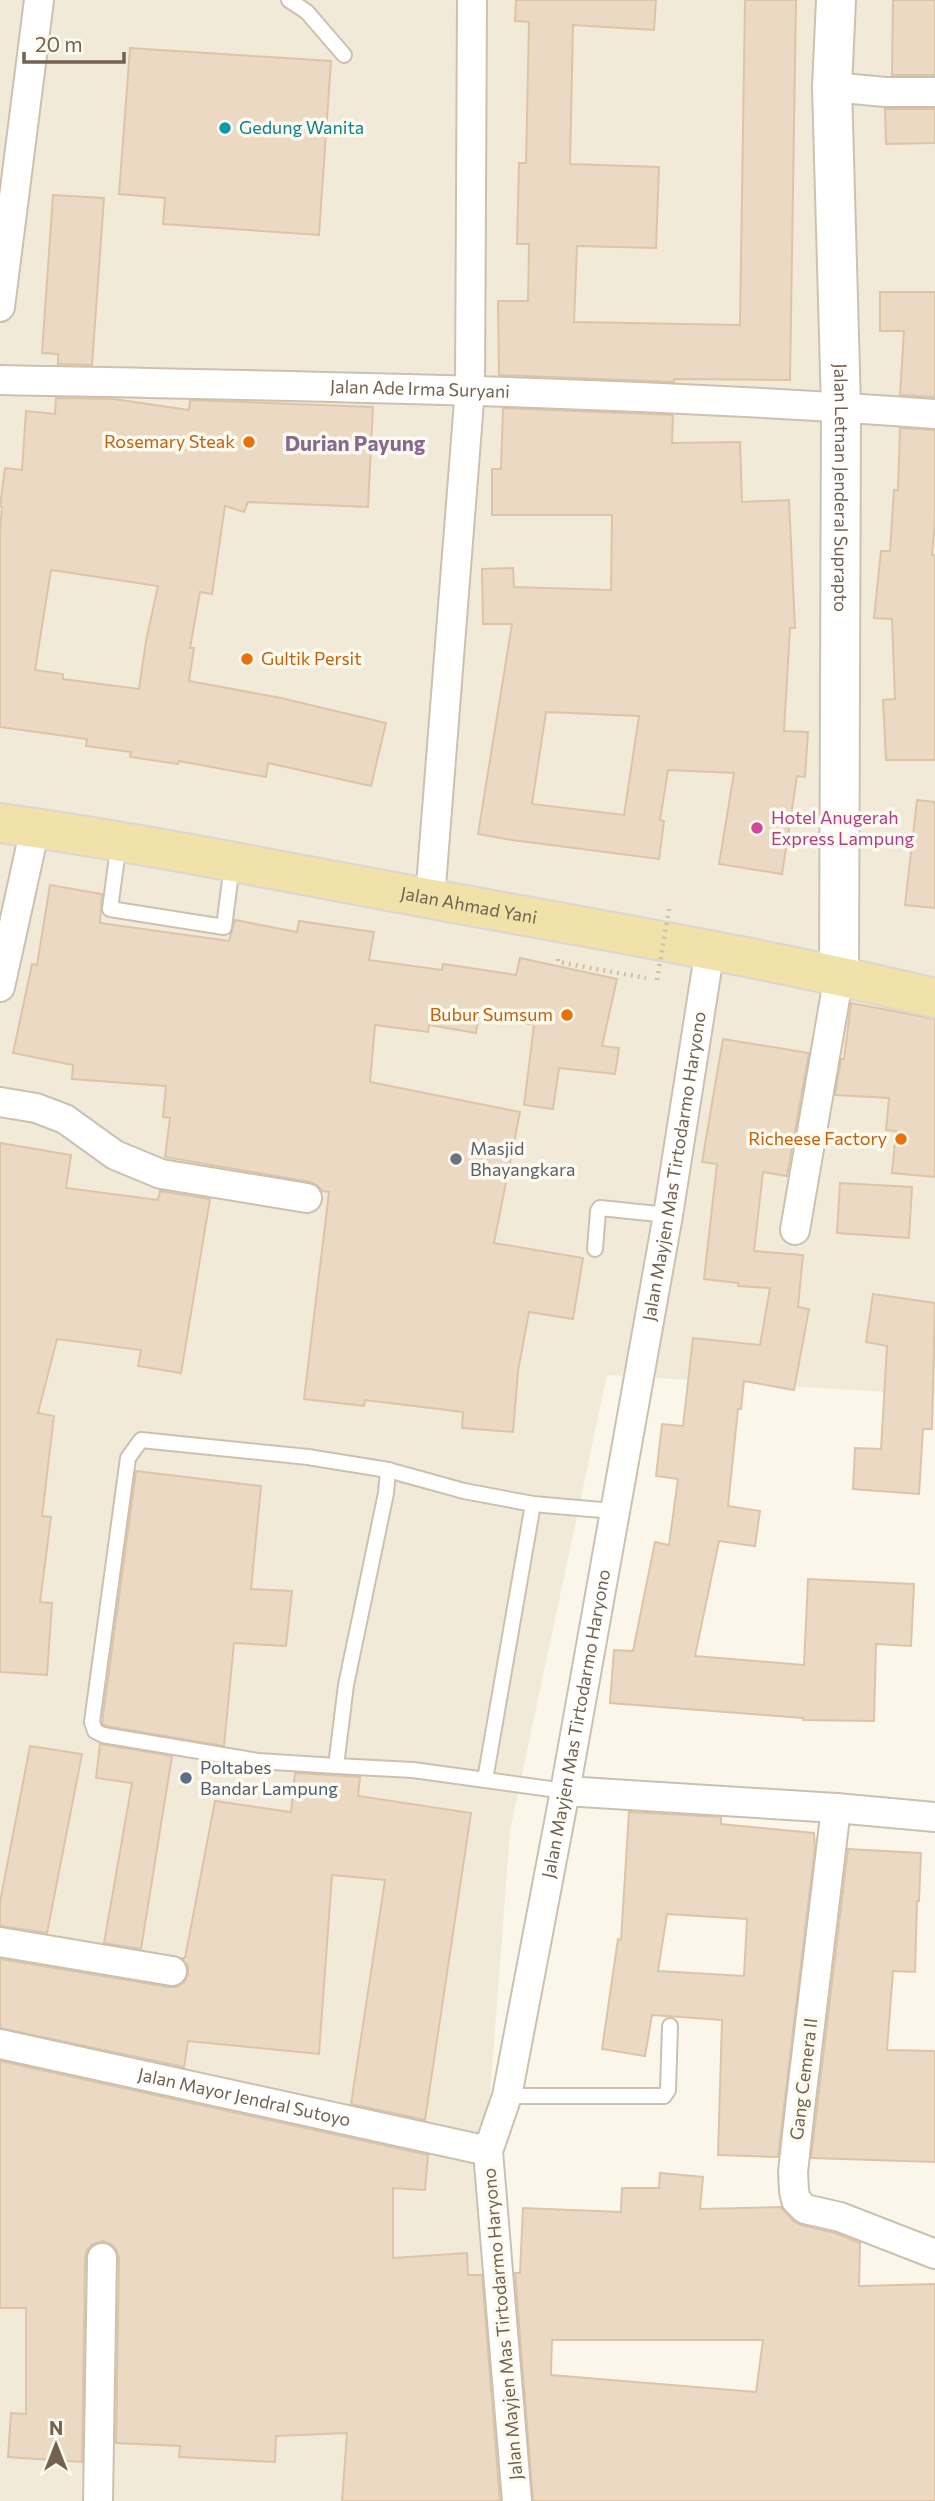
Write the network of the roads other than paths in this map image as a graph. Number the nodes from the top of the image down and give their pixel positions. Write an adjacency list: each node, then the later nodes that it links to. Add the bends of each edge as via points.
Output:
1 (39, 0): 8 (street)
2 (289, 0): 5 (lane, via 307,12)
3 (472, 0): 10 (street)
4 (836, 0): 6 (street, Jalan Letnan Jenderal Suprapto)
5 (344, 55)
6 (832, 87): 7 (street); 11 (street, Jalan Letnan Jenderal Suprapto)
7 (935, 92)
8 (0, 307)
9 (0, 380): 10 (street, Jalan Ade Irma Suryani)
10 (470, 389): 11 (street, Jalan Ade Irma Suryani); 16 (street)
11 (841, 407): 12 (street, Jalan Ade Irma Suryani); 18 (street, Jalan Letnan Jenderal Suprapto)
12 (935, 414)
13 (17, 825): 14 (main road, Jalan Ahmad Yani); 19 (street)
14 (120, 841): 15 (main road, Jalan Ahmad Yani); 15 (lane, via 110,909 224,927)
15 (233, 861): 16 (main road, Jalan Ahmad Yani)
16 (430, 899): 17 (main road, Jalan Ahmad Yani)
17 (710, 949): 18 (main road, Jalan Ahmad Yani); 23 (street, Jalan Mayjen Mas Tirtodarmo Haryono)
18 (839, 975): 20 (main road, Jalan Ahmad Yani); 24 (street)
19 (0, 987)
20 (935, 998)
21 (0, 1102): 22 (street, via 65,1119 114,1154 161,1174)
22 (307, 1198)
23 (668, 1215): 25 (lane, via 600,1208); 28 (street, Jalan Mayjen Mas Tirtodarmo Haryono)
24 (795, 1230)
25 (595, 1249)
26 (388, 1470): 27 (lane); 29 (lane, via 346,1685); 29 (lane, via 141,1440 128,1458 94,1731 258,1761)
27 (533, 1504): 28 (lane); 30 (lane)
28 (613, 1511): 31 (street, Jalan Mayjen Mas Tirtodarmo Haryono)
29 (336, 1766): 30 (lane)
30 (485, 1780): 31 (lane)
31 (565, 1791): 32 (street); 39 (street, Jalan Mayjen Mas Tirtodarmo Haryono)
32 (836, 1808): 34 (street); 41 (street, Gang Cemera II, via 794,2191 805,2209 840,2217)
33 (935, 1812): 34 (lane)
34 (935, 1817)
35 (0, 1942): 36 (street)
36 (172, 1971)
37 (670, 2025): 39 (lane, via 664,2096)
38 (0, 2044): 40 (street, Jalan Mayor Jendral Sutoyo)
39 (507, 2096): 40 (street, Jalan Mayjen Mas Tirtodarmo Haryono)
40 (488, 2151): 44 (street, Jalan Mayjen Mas Tirtodarmo Haryono)
41 (935, 2254)
42 (102, 2258): 43 (street)
43 (98, 2501)
44 (517, 2501)

